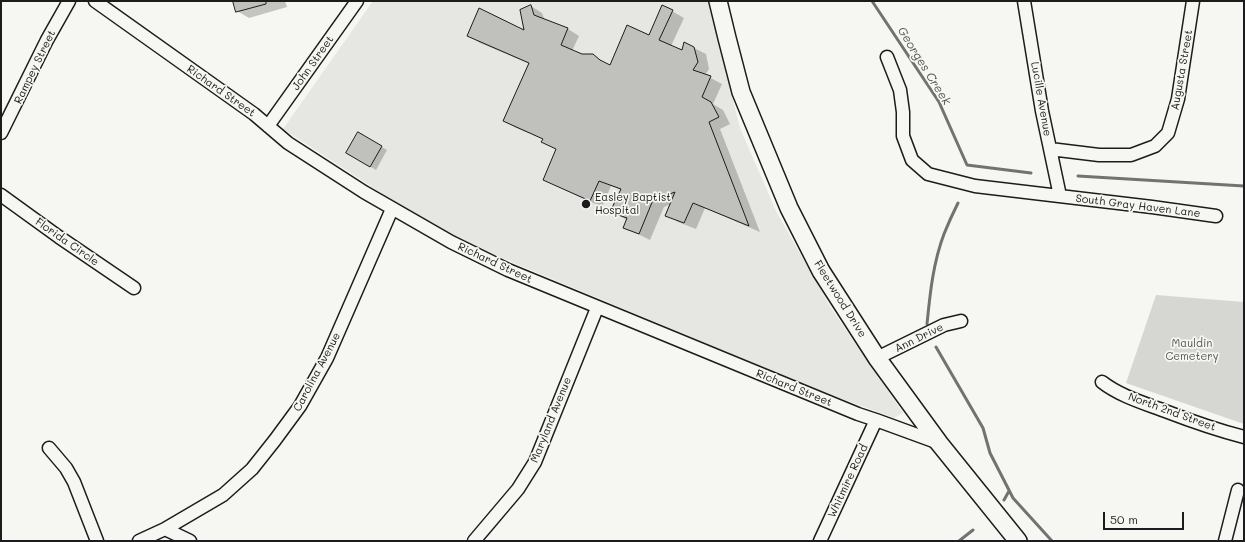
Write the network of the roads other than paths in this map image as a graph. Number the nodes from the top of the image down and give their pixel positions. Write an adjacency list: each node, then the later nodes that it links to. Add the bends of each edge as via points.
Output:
1 (69, 1): 9 (street, Rampey Street)
2 (95, 1): 8 (street, Richard Street)
3 (357, 1): 8 (street, John Street)
4 (718, 1): 18 (street, Fleetwood Drive, via 741,92 789,208 820,271)
5 (1024, 1): 10 (street, Lucille Avenue)
6 (1193, 1): 10 (street, Augusta Street, via 1178,99 1168,133 1155,146 1132,155 1100,155)
7 (887, 58): 12 (street, South Gray Haven Lane, via 900,90 903,136 912,160 928,174 976,186)
8 (268, 126): 13 (street, Richard Street, via 288,143)
9 (1, 134)
10 (1050, 149): 12 (street, Lucille Avenue)
11 (1, 195): 15 (street, Florida Circle)
12 (1060, 196): 14 (street, South Gray Haven Lane)
13 (392, 209): 16 (street, Richard Street, via 501,267); 25 (street, Carolina Avenue, via 327,358 300,406 252,469 223,495)
14 (1216, 216)
15 (134, 288)
16 (597, 308): 20 (street, Richard Street); 29 (street, Maryland Avenue, via 535,462 518,489)
17 (961, 321): 18 (street, Ann Drive, via 944,325)
18 (877, 358): 22 (street, Fleetwood Drive)
19 (1102, 382): 21 (street, North 2nd Street, via 1112,390 1150,406)
20 (876, 420): 22 (street, Richard Street); 30 (street, Whitmire Road)
21 (1244, 436)
22 (939, 443): 31 (street, Fleetwood Drive)
23 (50, 448): 26 (street, via 69,472)
24 (1238, 490): 32 (street)
25 (165, 529): 27 (street, Carolina Avenue); 28 (street)
26 (97, 541)
27 (139, 541)
28 (190, 541)
29 (474, 541)
30 (820, 541)
31 (1018, 541)
32 (1225, 541)

